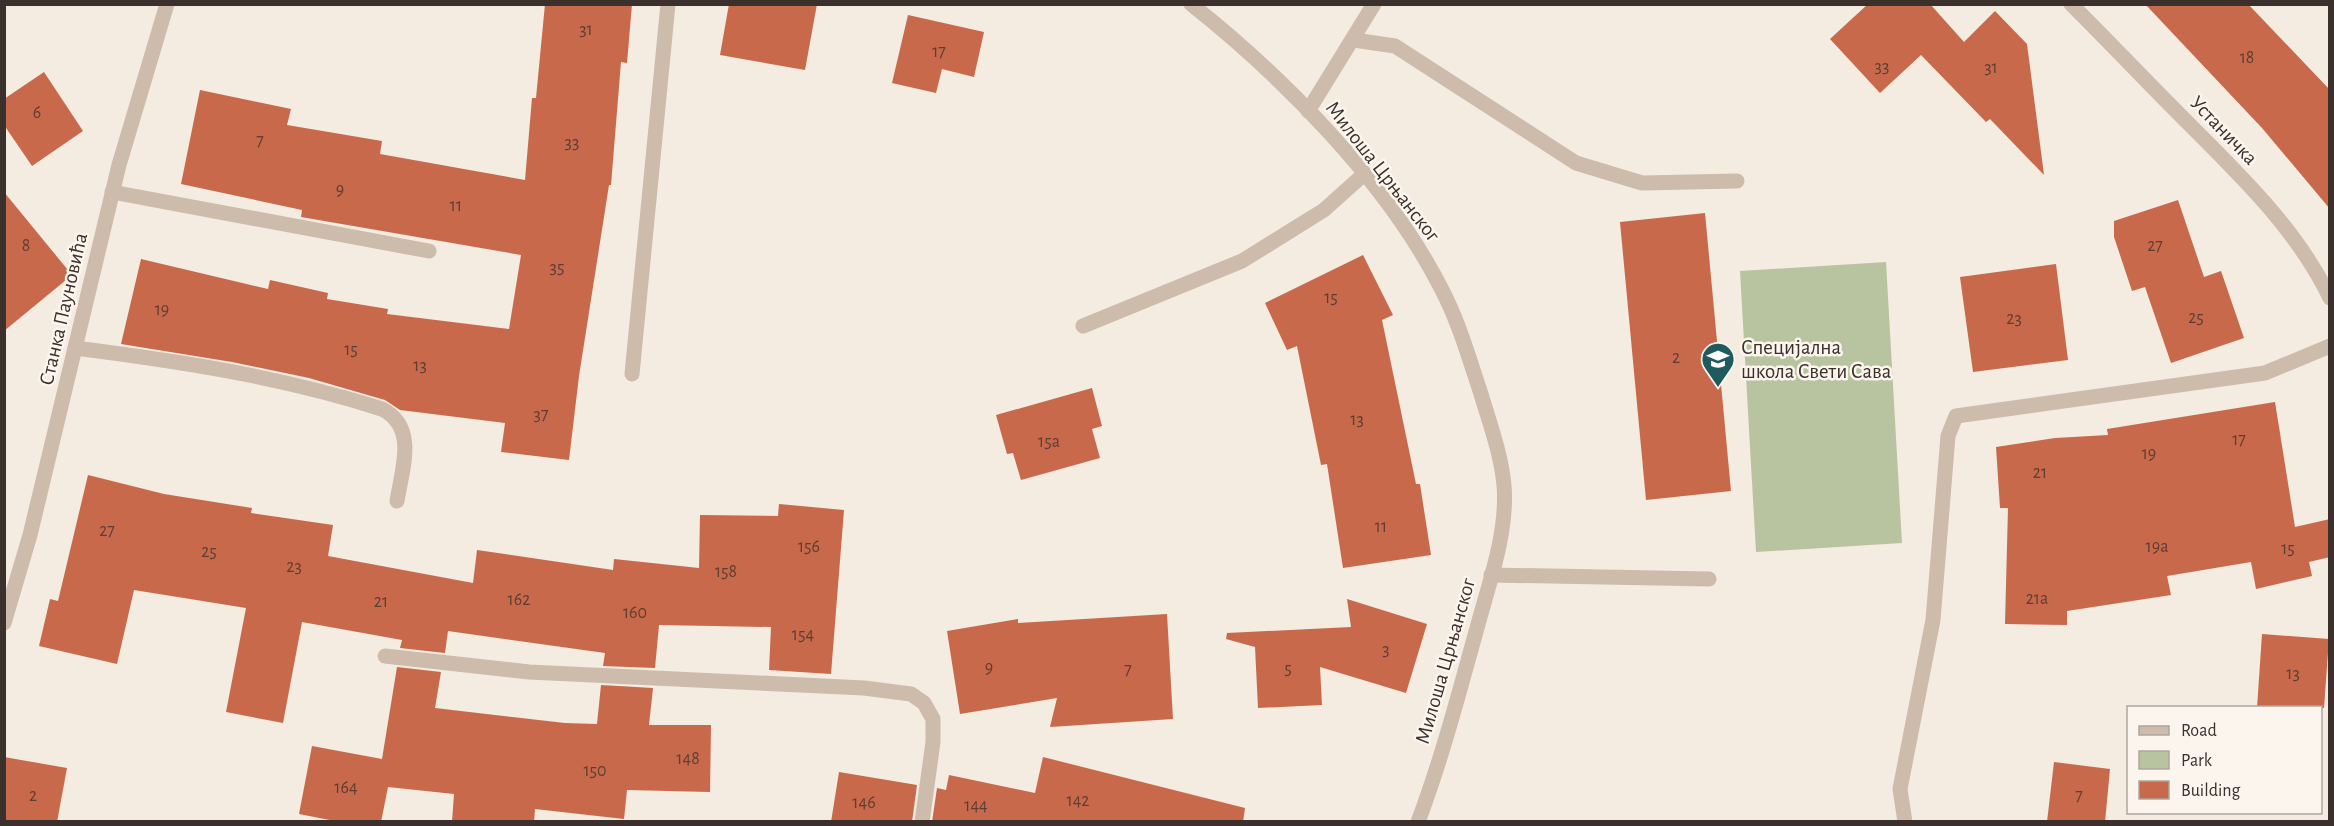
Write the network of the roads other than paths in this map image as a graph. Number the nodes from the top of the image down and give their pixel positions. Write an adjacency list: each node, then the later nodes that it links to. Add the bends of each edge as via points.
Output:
1 (167, 4): 10 (street, Станка Пауновића)
2 (668, 4): 16 (street)
3 (1191, 4): 7 (street, Милоша Црњанског, via 1246,49)
4 (1374, 4): 6 (street)
5 (2071, 4): 12 (street, Устаничка, via 2219,154 2288,231)
6 (1354, 40): 7 (street); 9 (street, via 1395,46 1576,163 1642,183)
7 (1308, 111): 8 (street, Милоша Црњанског)
8 (1363, 175): 13 (street, via 1324,210 1242,261); 18 (street, Милоша Црњанског, via 1421,252 1465,344 1498,450 1504,486 1502,526)
9 (1737, 181)
10 (112, 192): 11 (street); 15 (street, Станка Пауновића)
11 (429, 251)
12 (2330, 298)
13 (1083, 326)
14 (2330, 346): 24 (street, via 2265,373 1956,416 1948,436 1933,620 1900,789)
15 (75, 348): 17 (street, via 150,357 278,382 382,409 394,415 404,430 406,446); 20 (street, Станка Пауновића, via 30,535)
16 (632, 374)
17 (397, 501)
18 (1491, 575): 19 (street); 23 (street, Милоша Црњанског)
19 (1709, 579)
20 (4, 623)
21 (385, 656): 22 (street, via 529,672 864,688 911,694 924,703 933,719)
22 (922, 822)
23 (1418, 822)
24 (1905, 822)

